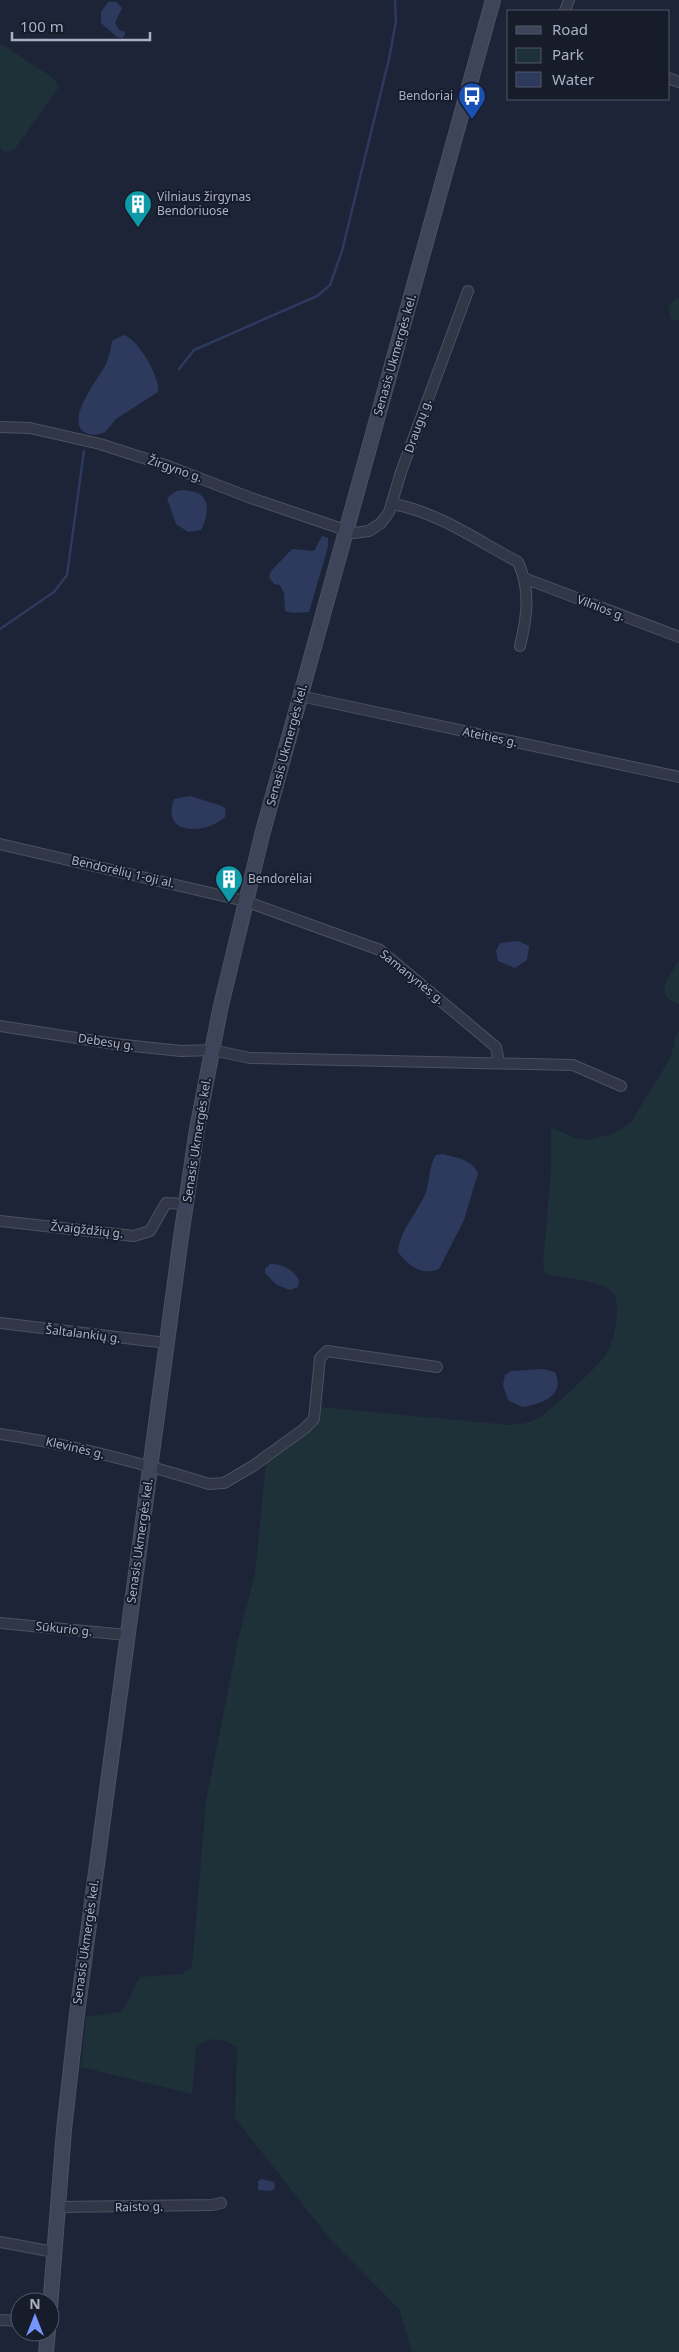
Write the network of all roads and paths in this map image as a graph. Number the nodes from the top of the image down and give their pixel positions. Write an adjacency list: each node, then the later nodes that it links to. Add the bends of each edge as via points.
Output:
1 (493, 0): 5 (main road, Senasis Ukmergės kel.)
2 (468, 291): 4 (street, Draugų g., via 401,472)
3 (0, 427): 5 (street, Žirgyno g., via 30,428 100,444)
4 (393, 504): 5 (street, Draugų g., via 381,523 369,531 354,533); 6 (street, via 430,515 518,562)
5 (346, 529): 9 (main road, Senasis Ukmergės kel.)
6 (524, 578): 7 (street, Vilnios g.); 8 (street, via 528,591)
7 (679, 637)
8 (520, 646)
9 (300, 696): 10 (street, Ateities g.); 12 (main road, Senasis Ukmergės kel.)
10 (679, 778)
11 (0, 844): 12 (street, Bendorėlių 1-oji al.)
12 (245, 901): 14 (main road, Senasis Ukmergės kel.); 15 (street, Samanynės g., via 380,950 496,1047)
13 (0, 1026): 14 (street, Debesų g., via 162,1049)
14 (212, 1050): 15 (street, via 250,1058); 17 (main road, Senasis Ukmergės kel.)
15 (499, 1062): 16 (street, via 573,1065)
16 (621, 1086)
17 (186, 1204): 18 (street, Žvaigždžių g., via 166,1203 150,1231 134,1236); 20 (main road, Senasis Ukmergės kel.)
18 (0, 1220)
19 (0, 1323): 20 (street, Šaltalankių g.)
20 (167, 1343): 23 (main road, Senasis Ukmergės kel.)
21 (437, 1367): 23 (street, Klevinės g., via 327,1351 320,1358 314,1419 253,1466 224,1483 214,1484)
22 (0, 1434): 23 (street, Klevinės g., via 31,1438)
23 (150, 1466): 25 (main road, Senasis Ukmergės kel.)
24 (0, 1623): 25 (street, Sūkurio g.)
25 (127, 1635): 27 (main road, Senasis Ukmergės kel., via 69,2078)
26 (220, 2203): 27 (street, Raisto g.)
27 (58, 2208): 29 (main road, Senasis Ukmergės kel.)
28 (0, 2242): 29 (street)
29 (54, 2252): 30 (main road, Senasis Ukmergės kel.)
30 (51, 2292)

